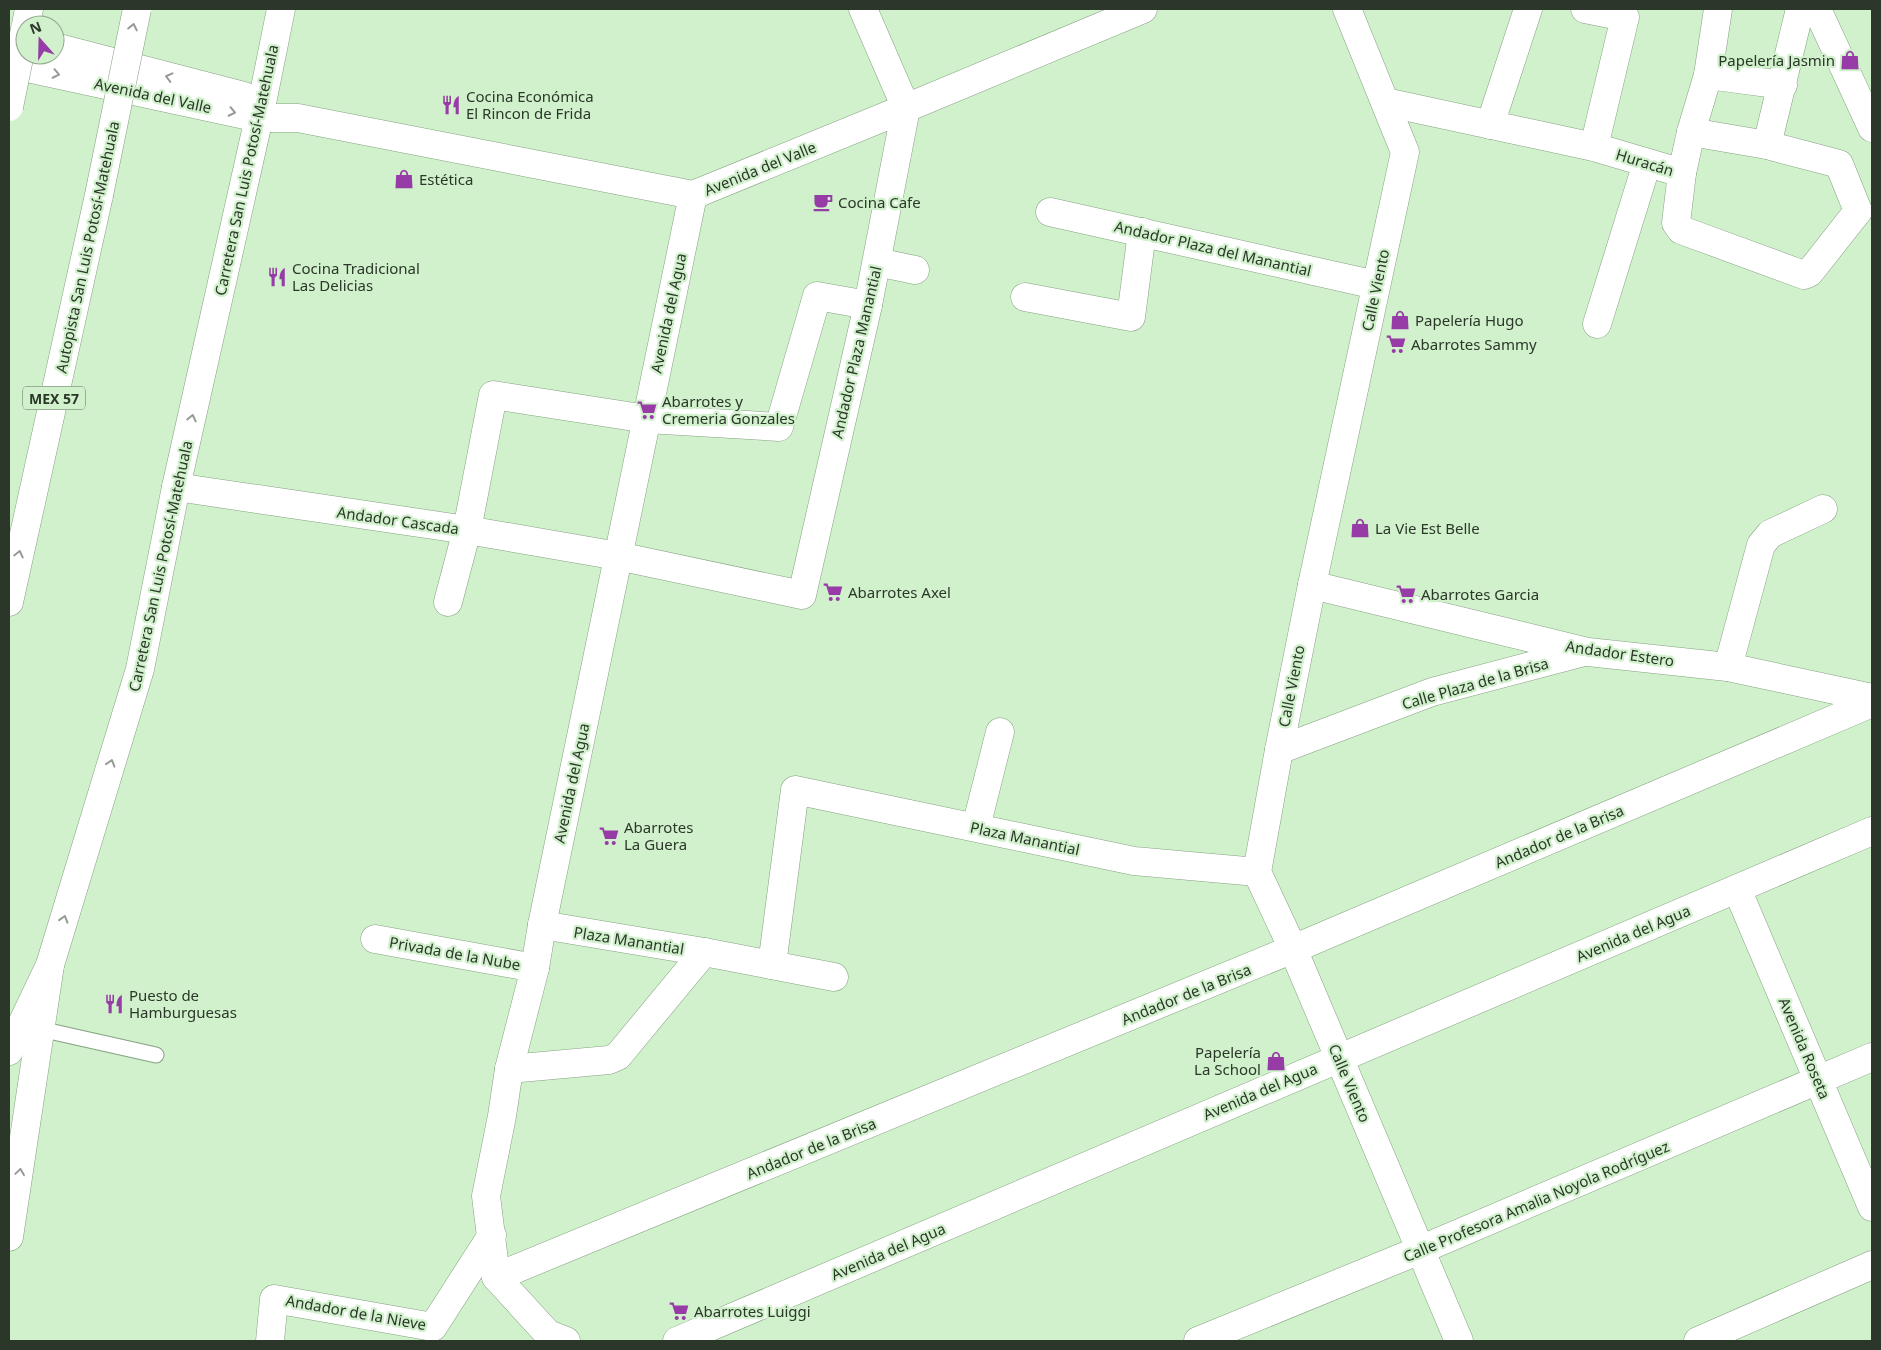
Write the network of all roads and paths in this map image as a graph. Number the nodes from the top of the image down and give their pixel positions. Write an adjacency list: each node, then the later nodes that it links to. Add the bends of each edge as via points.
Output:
1 (137, 9): 43 (main road, Autopista San Luis Potosí-Matehuala / MEX 57, one-way to 1, bridge)
2 (281, 9): 19 (main road, Carretera San Luis Potosí-Matehuala)
3 (863, 9): 18 (main road)
4 (1143, 9): 18 (main road, Avenida del Valle)
5 (1346, 9): 16 (main road, Calle Viento)
6 (1528, 9): 20 (main road)
7 (1585, 9): 24 (main road, via 1625,17)
8 (1718, 9): 14 (main road)
9 (1800, 9): 15 (main road)
10 (1817, 9): 21 (main road)
11 (65, 50): 19 (main road, Avenida del Valle, one-way to 11)
12 (9, 64): 19 (main road, Avenida del Valle, one-way to 19)
13 (18, 65): 17 (main road, bridge)
14 (1708, 75): 15 (main road); 22 (main road)
15 (1783, 85): 23 (main road)
16 (1384, 102): 20 (main road, Huracán); 33 (main road, Calle Viento, via 1405,152)
17 (9, 108)
18 (906, 108): 27 (main road, Avenida del Valle); 31 (main road, Andador Plaza Manantial)
19 (260, 109): 27 (main road, Avenida del Valle); 38 (main road, Carretera San Luis Potosí-Matehuala, one-way to 19)
20 (1490, 124): 24 (main road, Huracán)
21 (1872, 128)
22 (1691, 132): 23 (main road); 26 (main road)
23 (1767, 145): 29 (main road, via 1839,164)
24 (1594, 147): 25 (main road, Huracán)
25 (1647, 163): 26 (main road, Huracán); 36 (main road)
26 (1682, 173): 29 (main road, Huracán, via 1676,223 1681,230 1804,275)
27 (693, 195): 37 (main road, Avenida del Agua)
28 (1050, 212): 30 (main road, Andador Plaza del Manantial)
29 (1865, 214)
30 (1142, 232): 33 (main road, Andador Plaza del Manantial); 34 (main road, via 1131,317)
31 (876, 262): 32 (main road); 35 (main road, Andador Plaza Manantial)
32 (915, 270)
33 (1376, 285): 42 (main road, Calle Viento)
34 (1025, 297)
35 (868, 305): 37 (main road, via 817,296 779,427); 41 (main road, Andador Plaza Manantial, via 802,596)
36 (1597, 324)
37 (647, 419): 40 (main road, via 493,395); 41 (main road, Avenida del Agua)
38 (176, 487): 40 (main road, Andador Cascada); 59 (main road, Carretera San Luis Potosí-Matehuala, one-way to 38, via 140,669)
39 (1823, 509): 46 (main road, via 1770,534 1761,546)
40 (468, 530): 41 (main road, Andador Cascada); 44 (main road)
41 (618, 556): 55 (main road, Avenida del Agua)
42 (1312, 585): 45 (main road, Andador Estero); 50 (main road, Calle Viento)
43 (9, 602)
44 (448, 602)
45 (1588, 652): 46 (main road, Andador Estero); 50 (main road, Calle Plaza de la Brisa, via 1432,692)
46 (1728, 667): 47 (main road, Andador Estero)
47 (1872, 698)
48 (1872, 702): 57 (main road, Andador de la Brisa)
49 (1000, 732): 51 (main road)
50 (1279, 750): 53 (main road, Calle Viento)
51 (976, 827): 53 (main road, Plaza Manantial, via 1134,861); 60 (main road, Plaza Manantial, via 795,790)
52 (1872, 831): 54 (main road, Avenida del Agua)
53 (1257, 872): 57 (main road, Calle Viento)
54 (1737, 889): 66 (main road, Avenida del Agua); 69 (main road, Avenida Roseta)
55 (542, 926): 58 (main road, Plaza Manantial); 61 (main road, Avenida del Agua)
56 (375, 939): 61 (main road, Privada de la Nube)
57 (1293, 949): 66 (main road, Calle Viento); 75 (main road, Andador de la Brisa)
58 (704, 952): 60 (main road, Plaza Manantial); 68 (main road, via 618,1056 609,1060)
59 (50, 965): 63 (main road, Carretera San Luis Potosí-Matehuala); 64 (main road)
60 (772, 965): 62 (main road, Plaza Manantial)
61 (535, 968): 68 (main road, Avenida del Agua)
62 (834, 977)
63 (40, 1029): 65 (lane); 72 (main road, Carretera San Luis Potosí-Matehuala, one-way to 63)
64 (9, 1051)
65 (156, 1054)
66 (1339, 1057): 73 (main road, Calle Viento); 79 (main road, Avenida del Agua)
67 (1872, 1057): 69 (main road, Calle Profesora Amalia Noyola Rodríguez)
68 (509, 1069): 71 (main road, Avenida del Agua, via 486,1196)
69 (1819, 1081): 70 (main road, Avenida Roseta); 73 (main road, Calle Profesora Amalia Noyola Rodríguez)
70 (1872, 1207)
71 (492, 1235): 75 (main road, Avenida del Agua); 76 (main road, Andador de la Nieve)
72 (9, 1237)
73 (1420, 1250): 80 (main road, Calle Profesora Amalia Noyola Rodríguez); 81 (main road, Calle Viento)
74 (1872, 1265): 82 (main road)
75 (496, 1277): 78 (main road, via 548,1334)
76 (428, 1334): 77 (main road, Andador de la Nieve, via 274,1299)
77 (270, 1341)
78 (566, 1341)
79 (681, 1341)
80 (1198, 1341)
81 (1459, 1341)
82 (1698, 1341)

